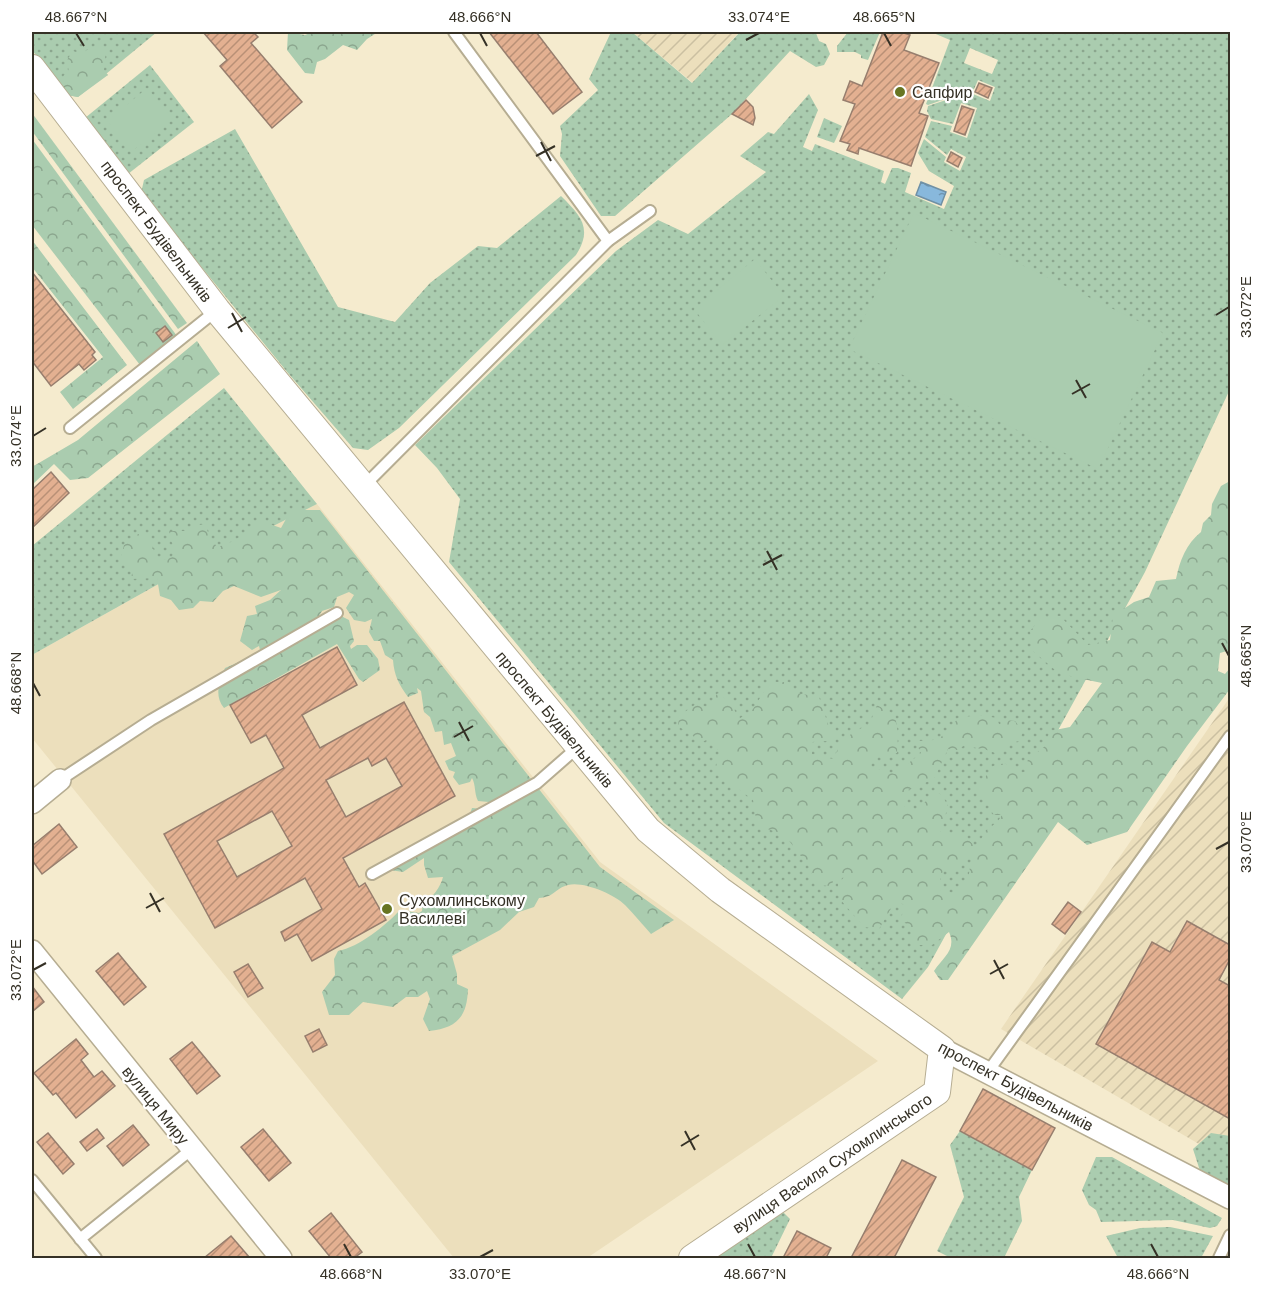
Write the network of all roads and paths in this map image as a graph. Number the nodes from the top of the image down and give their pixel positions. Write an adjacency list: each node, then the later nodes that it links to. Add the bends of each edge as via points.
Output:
1 (454, 32): 4 (lane)
2 (32, 68): 5 (street, проспект Будівельників)
3 (650, 211): 4 (lane)
4 (608, 241): 7 (lane)
5 (217, 310): 6 (lane); 7 (street, проспект Будівельників)
6 (70, 428)
7 (362, 487): 10 (street, проспект Будівельників)
8 (337, 613): 11 (lane, via 151,720)
9 (1230, 736): 16 (lane)
10 (579, 747): 13 (lane, via 537,783); 15 (street, проспект Будівельників, via 648,830 702,875)
11 (60, 780): 12 (street)
12 (32, 804)
13 (372, 874)
14 (32, 951): 17 (street, вулиця Миру)
15 (942, 1049): 16 (street, проспект Будівельників); 24 (street, вулиця Василя Сухомлинського, via 937,1092)
16 (987, 1073): 19 (street, проспект Будівельників)
17 (192, 1149): 21 (lane); 23 (street, вулиця Миру)
18 (32, 1180): 21 (lane)
19 (1230, 1198)
20 (1230, 1235): 25 (lane)
21 (80, 1239): 22 (lane)
22 (96, 1258)
23 (281, 1258)
24 (692, 1258)
25 (1219, 1258)

